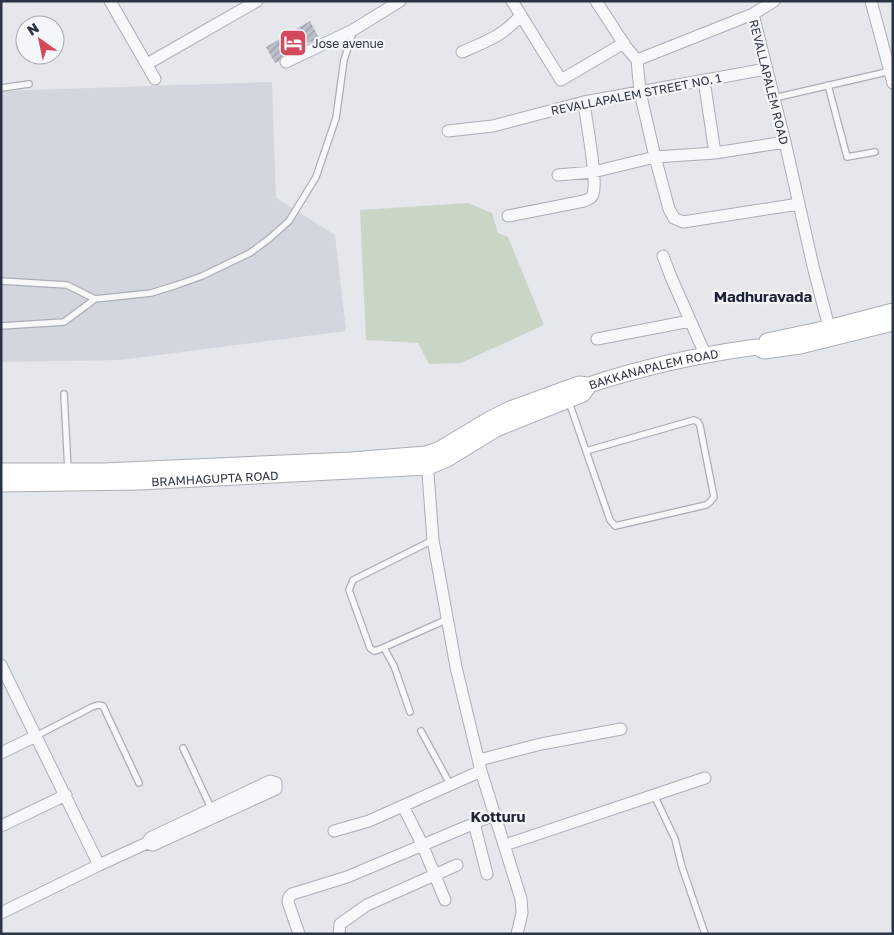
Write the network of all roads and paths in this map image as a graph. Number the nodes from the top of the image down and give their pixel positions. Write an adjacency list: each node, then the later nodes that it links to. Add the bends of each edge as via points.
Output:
1 (257, 1): 15 (street)
2 (400, 1): 10 (street)
3 (512, 1): 9 (street)
4 (596, 1): 11 (street)
5 (774, 1): 8 (street)
6 (871, 1): 17 (street)
7 (114, 2): 15 (street)
8 (753, 14): 13 (street, REVALLAPALEM ROAD); 16 (street, REVALLAPALEM ROAD)
9 (521, 15): 11 (street, via 561,80); 12 (street, via 504,32)
10 (353, 30): 14 (street); 38 (lane, via 327,148 316,177 289,221 250,253 202,276 151,293)
11 (624, 43): 13 (street)
12 (462, 52)
13 (638, 60): 24 (street)
14 (286, 62)
15 (147, 64): 18 (street)
16 (766, 69): 19 (street, REVALLAPALEM STREET NO. 1); 25 (street, REVALLAPALEM ROAD)
17 (891, 71): 20 (street); 22 (lane)
18 (155, 79)
19 (704, 80): 24 (street, REVALLAPALEM STREET NO. 1); 30 (street)
20 (893, 83)
21 (29, 84): 23 (lane)
22 (828, 85): 25 (lane); 29 (lane, via 847,158)
23 (1, 88)
24 (640, 92): 26 (street, REVALLAPALEM STREET NO. 1); 31 (street)
25 (774, 98): 28 (street, REVALLAPALEM ROAD)
26 (584, 102): 27 (street, REVALLAPALEM STREET NO. 1, via 493,126); 32 (street)
27 (448, 131)
28 (785, 142): 30 (street); 34 (street, REVALLAPALEM ROAD)
29 (875, 152)
30 (715, 153): 31 (street)
31 (655, 157): 32 (street); 34 (street, via 669,208 674,218 683,222)
32 (593, 172): 33 (street); 35 (street, via 594,194 591,198)
33 (558, 176)
34 (799, 204): 43 (street, REVALLAPALEM ROAD)
35 (508, 216)
36 (664, 256): 40 (street)
37 (1, 281): 38 (lane, via 67,285)
38 (95, 299): 42 (lane, via 64,322)
39 (893, 311): 43 (street)
40 (690, 322): 44 (street); 45 (street)
41 (893, 323): 43 (street, BAKKANAPALEM ROAD)
42 (1, 326)
43 (830, 334): 45 (street, BAKKANAPALEM ROAD, via 764,351 757,347)
44 (597, 340)
45 (705, 354): 46 (street, BAKKANAPALEM ROAD, via 665,362)
46 (589, 385): 48 (street, via 583,394); 50 (street, BAKKANAPALEM ROAD, via 579,384 510,409 440,449)
47 (64, 394): 52 (lane)
48 (569, 400): 49 (lane); 50 (street, via 496,429 447,459)
49 (586, 451): 49 (lane, via 615,526 706,506 714,497 700,426 694,420)
50 (427, 460): 52 (street, BRAMHAGUPTA ROAD, via 400,457); 53 (street, BRAMHAGUPTA ROAD, via 194,480); 54 (street)
51 (1, 471): 52 (street, BRAMHAGUPTA ROAD)
52 (68, 472)
53 (1, 484)
54 (433, 540): 55 (street); 56 (lane, via 350,584 349,590 370,648 374,651)
55 (448, 619): 56 (lane); 64 (street)
56 (384, 648): 58 (lane)
57 (3, 672): 61 (street)
58 (410, 712)
59 (621, 729): 64 (street, via 541,744)
60 (420, 731): 67 (lane)
61 (36, 736): 63 (street); 66 (lane, via 92,707 103,706); 68 (street)
62 (182, 748): 71 (lane)
63 (1, 753)
64 (480, 765): 67 (street); 72 (street)
65 (705, 778): 69 (street)
66 (138, 783)
67 (450, 784): 70 (street)
68 (66, 795): 74 (street); 78 (street)
69 (654, 795): 77 (street); 87 (lane, via 675,839)
70 (403, 806): 75 (street, via 359,825); 76 (street)
71 (214, 813): 71 (street, via 270,781 276,783 276,789); 78 (street, via 153,845 147,844)
72 (494, 815): 73 (street); 77 (street)
73 (474, 823): 76 (street); 80 (street)
74 (1, 826)
75 (334, 831)
76 (422, 844): 81 (street); 84 (street, via 347,877 292,894 288,902)
77 (505, 845): 86 (street, via 521,899 522,913)
78 (99, 865): 83 (street)
79 (457, 865): 81 (street)
80 (487, 874)
81 (435, 875): 82 (street); 85 (street, via 362,908 340,924)
82 (445, 900)
83 (1, 913)
84 (299, 934)
85 (339, 934)
86 (517, 934)
87 (705, 934)

